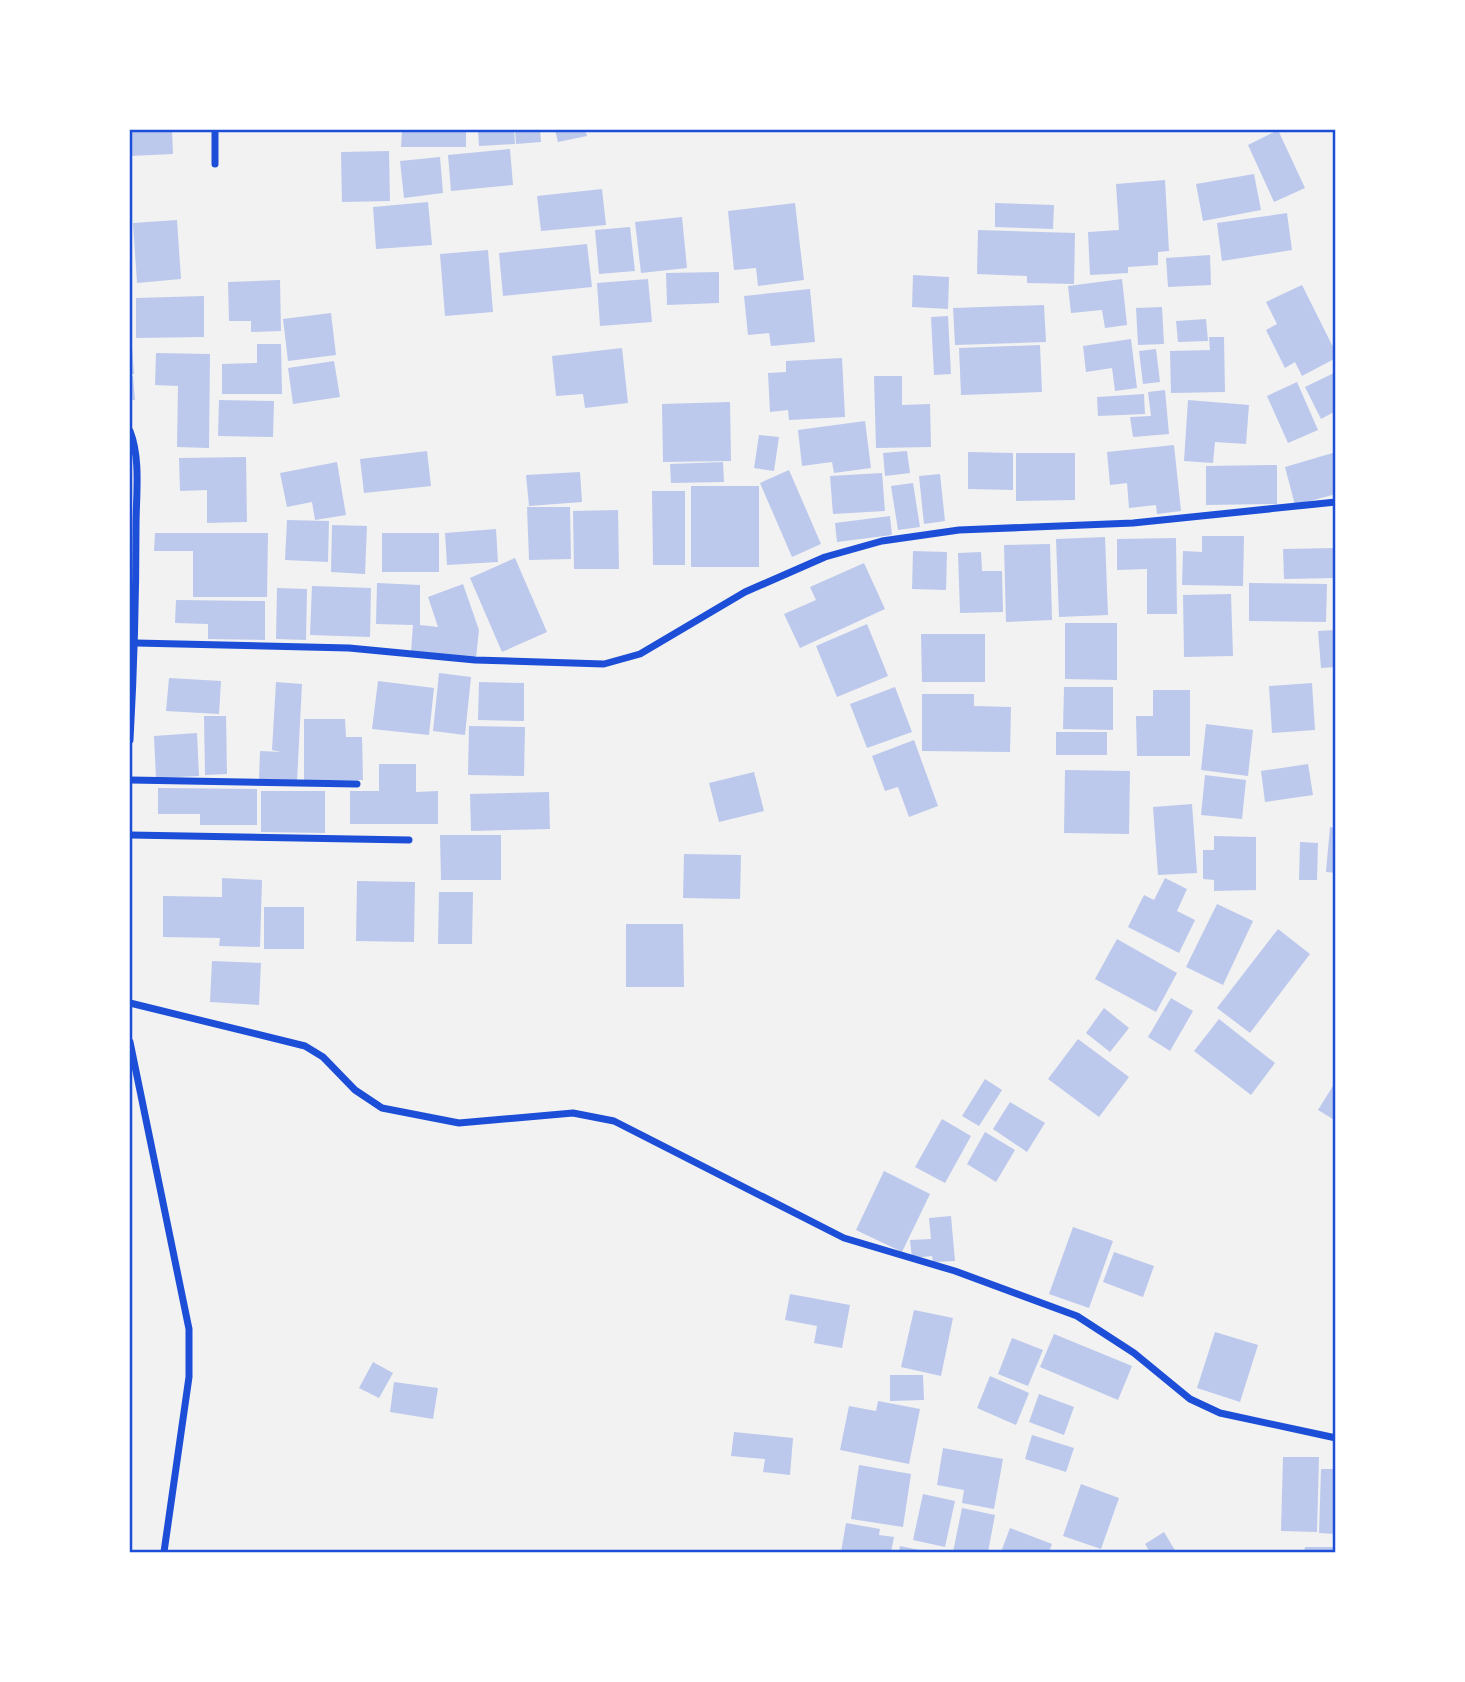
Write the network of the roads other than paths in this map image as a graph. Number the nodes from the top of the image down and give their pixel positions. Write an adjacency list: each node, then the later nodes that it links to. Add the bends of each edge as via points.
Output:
1 (215, 130): 2 (street)
2 (215, 164)
3 (130, 431): 5 (street, via 135,445)
4 (1335, 502): 5 (street, via 1133,523 959,530 882,541 825,557 757,587 640,654 604,664 475,660 349,648)
5 (135, 643): 6 (street)
6 (130, 740)
7 (130, 780): 8 (street)
8 (357, 784)
9 (130, 835): 10 (street)
10 (409, 840)
11 (130, 1003): 13 (street, via 305,1046 382,1108 459,1124 573,1113 614,1121 844,1238 955,1270 1077,1316 1134,1353 1190,1399 1220,1413)
12 (130, 1042): 14 (street, via 189,1329 189,1377)
13 (1335, 1438)
14 (164, 1552)

